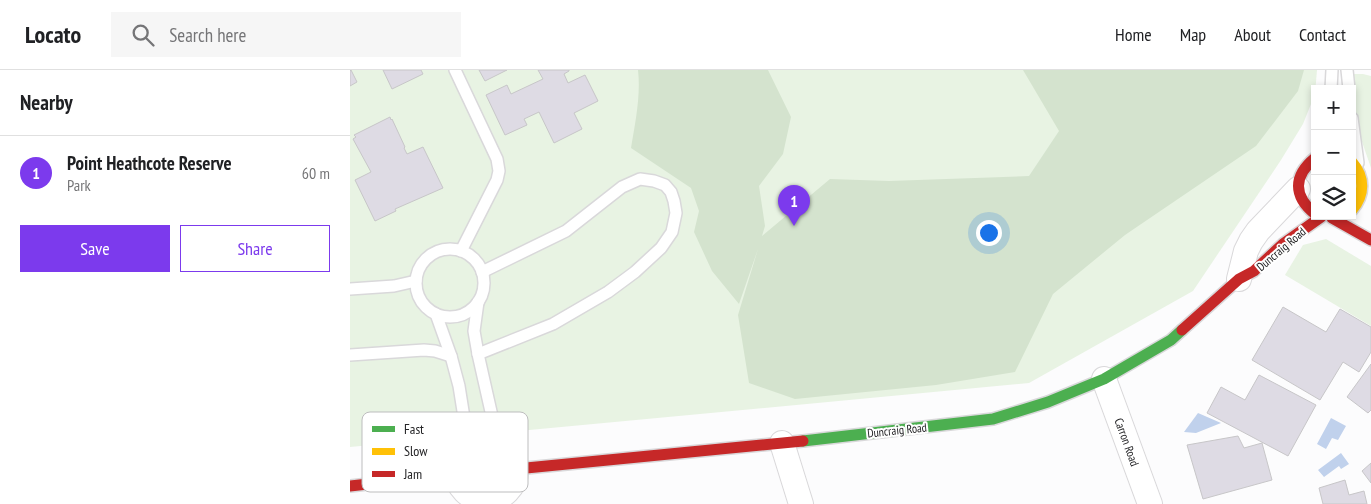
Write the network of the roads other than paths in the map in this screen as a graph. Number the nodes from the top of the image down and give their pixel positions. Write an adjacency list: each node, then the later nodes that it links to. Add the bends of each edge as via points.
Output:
1 (455, 70): 16 (lane, via 497,159 499,171)
2 (1332, 70): 4 (lane)
3 (1347, 70): 5 (lane)
4 (1331, 85)
5 (1349, 85)
6 (1311, 161): 9 (street, via 1300,175)
7 (1356, 166): 8 (street)
8 (1363, 184): 10 (street); 11 (street)
9 (1298, 189): 12 (street); 18 (street, Duncraig Road, via 1251,241)
10 (1371, 193)
11 (1356, 204)
12 (1311, 210)
13 (1324, 220): 18 (street, Duncraig Road, via 1283,244 1254,271)
14 (1334, 220): 15 (street)
15 (1371, 240)
16 (461, 251): 17 (lane, via 470,256); 19 (lane, via 435,252 422,264)
17 (482, 272): 21 (lane, via 484,283); 23 (lane, via 566,230 622,187 640,179 654,180 671,192 676,213 672,232 661,248 636,272 553,324)
18 (1239, 279): 26 (street, Duncraig Road, via 1171,340)
19 (416, 280): 20 (lane, via 394,286); 22 (lane, via 416,291 421,300)
20 (350, 289)
21 (478, 302): 22 (lane, via 459,316); 23 (lane, via 474,331)
22 (436, 314): 25 (lane)
23 (478, 354): 28 (lane)
24 (350, 355): 25 (lane, via 424,350)
25 (451, 356): 27 (lane)
26 (1104, 379): 29 (street, Duncraig Road, via 1048,402 993,419); 35 (street, Carron Road)
27 (463, 412)
28 (491, 412)
29 (782, 442): 30 (street, Duncraig Road); 34 (street)
30 (528, 468)
31 (464, 492): 33 (street)
32 (507, 492): 33 (street)
33 (489, 502)
34 (801, 504)
35 (1150, 504)

